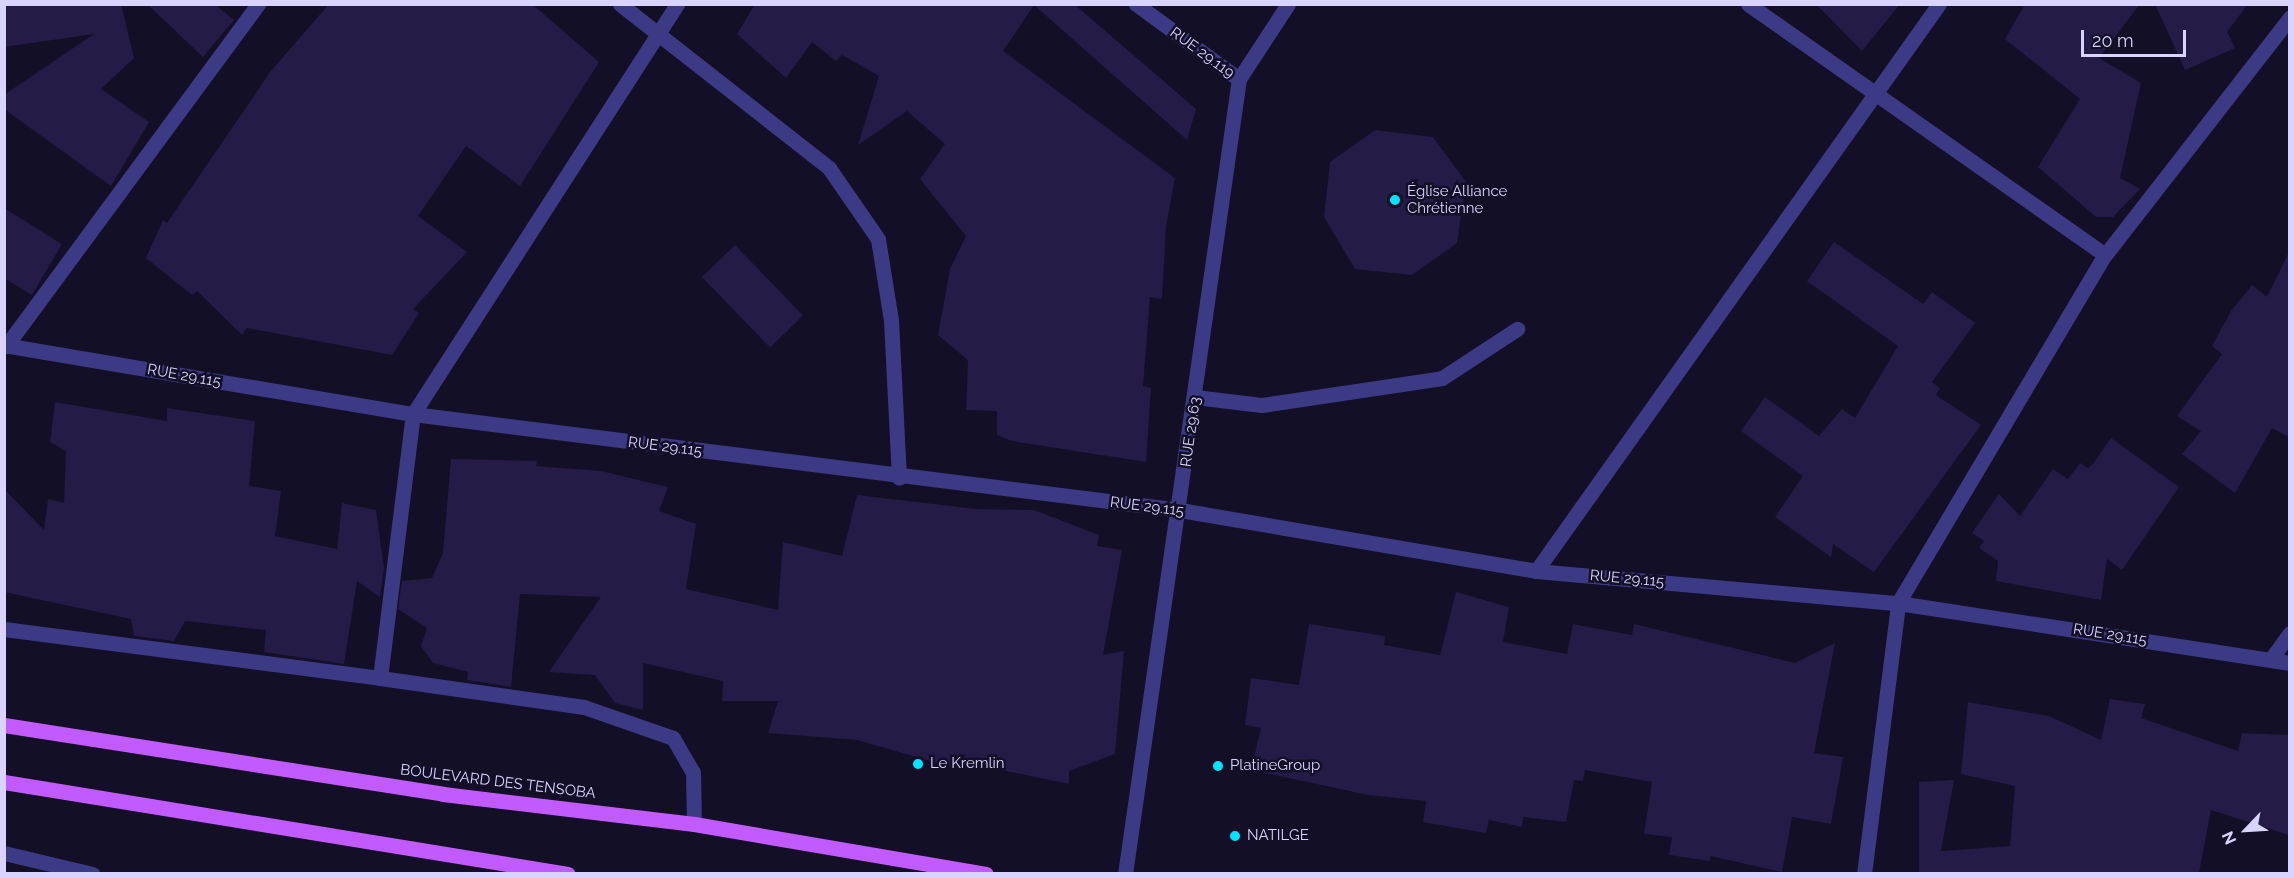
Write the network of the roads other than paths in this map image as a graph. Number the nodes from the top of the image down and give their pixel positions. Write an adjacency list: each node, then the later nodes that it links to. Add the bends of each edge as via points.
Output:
1 (258, 4): 14 (street)
2 (620, 4): 9 (street)
3 (677, 4): 9 (street)
4 (1136, 4): 10 (street, RUE 29.119)
5 (1288, 4): 10 (street, RUE 29.63)
6 (1748, 4): 11 (street)
7 (1939, 4): 11 (street)
8 (2289, 17): 12 (street)
9 (657, 32): 16 (street); 17 (street, via 829,168 878,239 891,320)
10 (1239, 79): 15 (street, RUE 29.63)
11 (1872, 92): 12 (street); 19 (street)
12 (2105, 255): 20 (street)
13 (1517, 329): 15 (street, via 1442,378 1262,405)
14 (5, 345): 16 (street, RUE 29.115)
15 (1195, 397): 18 (street, RUE 29.63)
16 (412, 414): 17 (street, RUE 29.115); 25 (street)
17 (899, 478): 18 (street, RUE 29.115)
18 (1180, 510): 19 (street, RUE 29.115); 34 (street, RUE 29.63)
19 (1536, 571): 20 (street, RUE 29.115)
20 (1898, 603): 23 (street, RUE 29.115); 35 (street)
21 (4, 629): 25 (street)
22 (2289, 633): 23 (street)
23 (2271, 659): 24 (street, RUE 29.115)
24 (2289, 663)
25 (380, 678): 28 (street, via 584,707 674,738 693,772)
26 (4, 724): 28 (main road, BOULEVARD DES TENSOBA, via 443,794)
27 (4, 782): 30 (main road, via 347,834)
28 (694, 824): 33 (main road, BOULEVARD DES TENSOBA)
29 (4, 853): 31 (street)
30 (517, 870): 32 (main road)
31 (93, 873)
32 (568, 873)
33 (986, 873)
34 (1125, 873)
35 (1864, 873)

